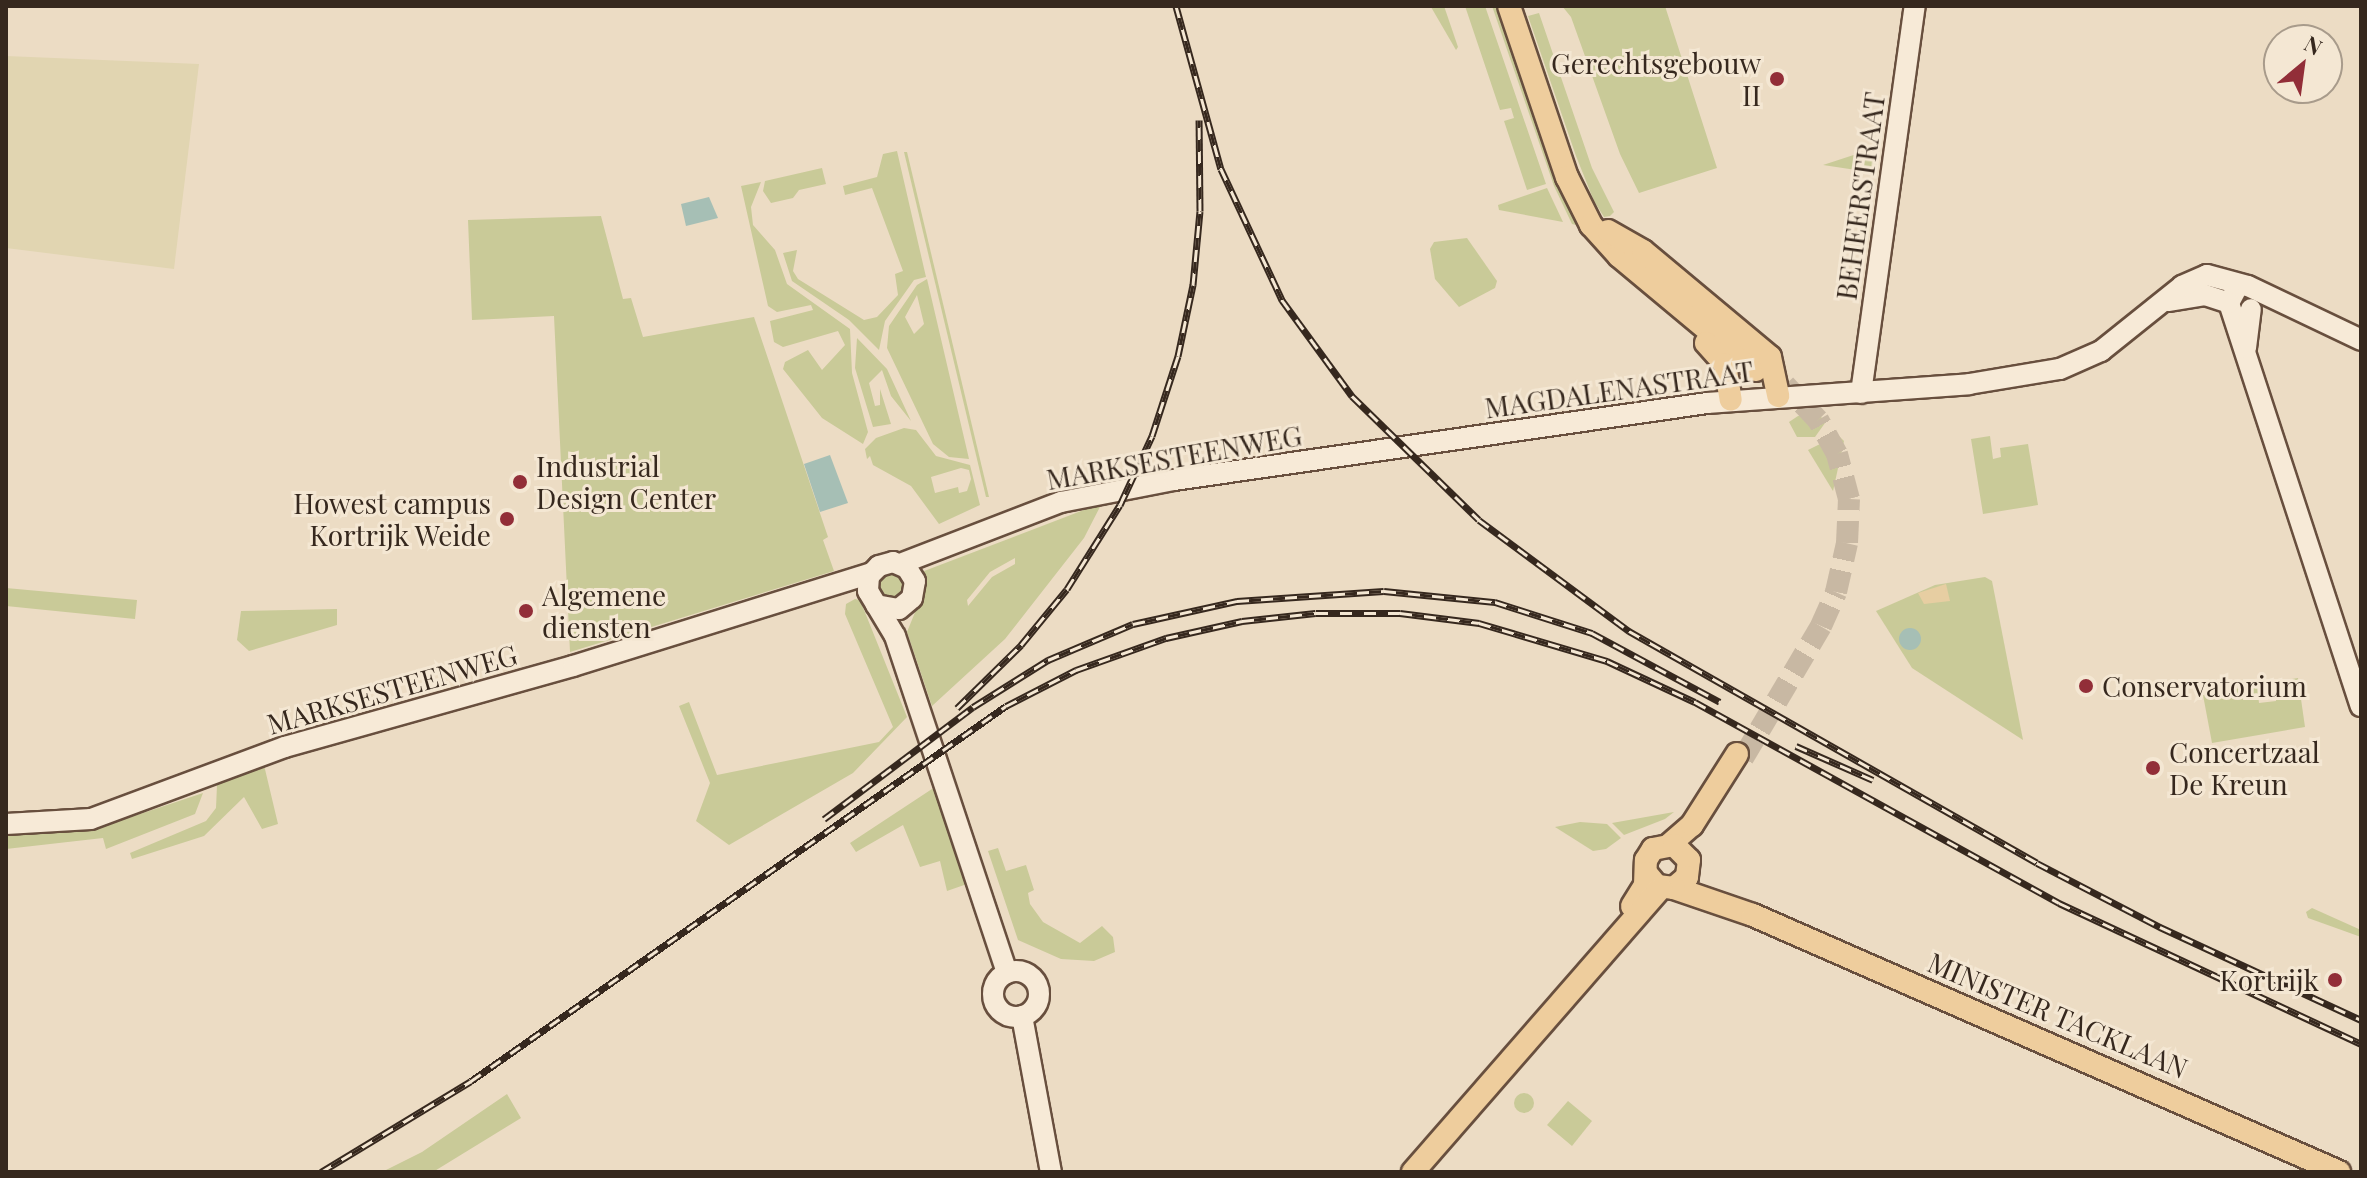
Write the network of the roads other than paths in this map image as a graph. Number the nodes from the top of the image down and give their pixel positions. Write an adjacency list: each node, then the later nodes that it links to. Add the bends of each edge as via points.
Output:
1 (1509, 6): 4 (main road, via 1567,177)
2 (1520, 6): 4 (main road)
3 (1915, 6): 9 (street, BEHEERSTRAAT)
4 (1600, 228): 8 (main road); 10 (main road, via 1643,251 1770,357); 11 (main road, via 1623,274 1721,357)
5 (2168, 301): 6 (street, via 2205,295); 6 (street, MAGDALENASTRAAT, via 2192,280 2213,275); 9 (street, MAGDALENASTRAAT, via 2072,366 1969,384)
6 (2242, 301): 7 (street, via 2283,305); 17 (street, via 2246,348)
7 (2361, 340)
8 (1758, 367)
9 (1861, 393): 10 (street, MAGDALENASTRAAT)
10 (1778, 396): 11 (street, MAGDALENASTRAAT)
11 (1731, 400): 12 (street, MAGDALENASTRAAT)
12 (1385, 450): 13 (street, MARKSESTEENWEG, via 1086,495 931,550)
13 (906, 568): 14 (street, via 886,563); 15 (street, via 915,590)
14 (872, 590): 15 (street, MARKSESTEENWEG); 16 (street); 19 (street, MARKSESTEENWEG, via 840,585 285,747 91,819)
15 (899, 609): 16 (street)
16 (895, 636): 23 (street)
17 (2361, 706)
18 (1740, 756): 20 (main road)
19 (6, 824)
20 (1682, 856): 21 (main road); 21 (main road, via 1650,852); 22 (main road, MINISTER TACKLAAN)
21 (1660, 883): 22 (main road, MINISTER TACKLAAN); 26 (main road, via 1641,894 1606,946)
22 (1753, 915): 27 (main road, MINISTER TACKLAAN)
23 (1007, 973): 24 (street, via 999,979 993,998 1004,1014); 24 (street, via 1027,974 1038,990 1035,1006)
24 (1022, 1016): 25 (street)
25 (1051, 1172)
26 (1413, 1172)
27 (2339, 1172)

